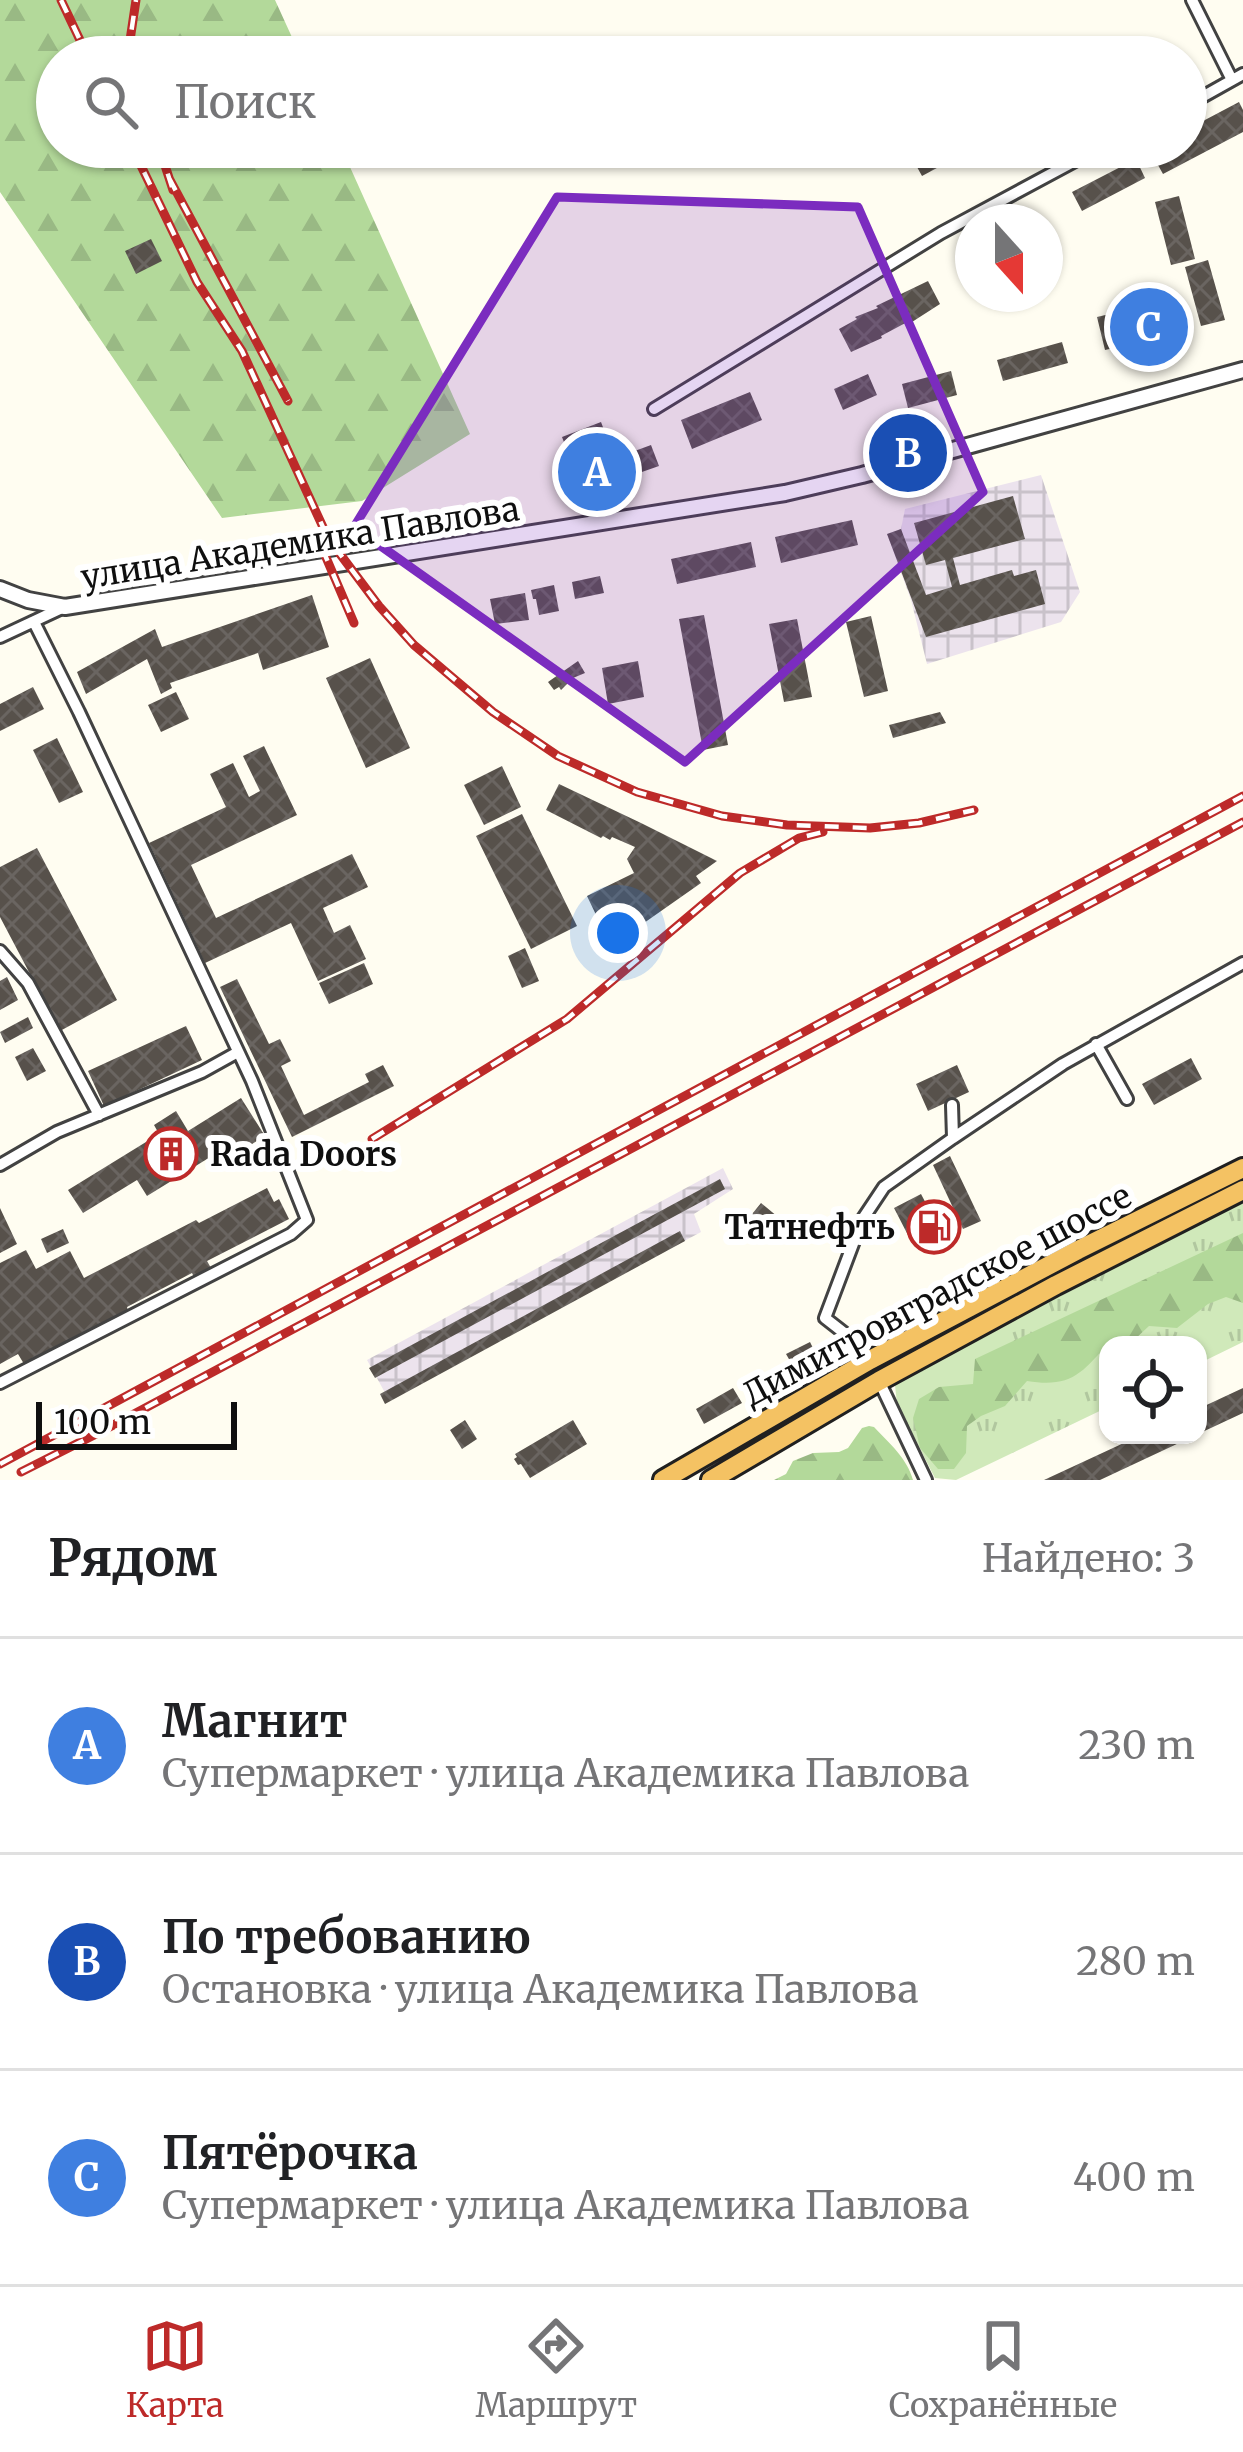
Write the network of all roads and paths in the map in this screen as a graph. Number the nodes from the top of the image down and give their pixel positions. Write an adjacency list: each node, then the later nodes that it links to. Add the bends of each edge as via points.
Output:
1 (1192, 0): 2 (street)
2 (1238, 77): 3 (street)
3 (1207, 94)
4 (1062, 168): 6 (street)
5 (1243, 370): 8 (street, улица Академика Павлова, via 808,488)
6 (655, 409)
7 (0, 590): 8 (street)
8 (65, 607): 9 (street)
9 (34, 622): 10 (street); 14 (street)
10 (0, 637)
11 (2, 957): 17 (street, via 28,983)
12 (1243, 963): 13 (street)
13 (1096, 1044): 15 (street); 18 (street)
14 (238, 1052): 17 (street); 24 (street, via 307,1220)
15 (1127, 1099)
16 (952, 1105): 18 (street)
17 (99, 1115): 19 (street)
18 (953, 1138): 22 (street, via 884,1186 862,1220 826,1318)
19 (0, 1165)
20 (1243, 1168): 22 (highway, Димитровградское шоссе)
21 (1243, 1190): 23 (highway, Димитровградское шоссе)
22 (869, 1360): 25 (highway, Димитровградское шоссе)
23 (879, 1381): 26 (highway, Димитровградское шоссе); 27 (street)
24 (0, 1383)
25 (663, 1480)
26 (711, 1480)
27 (926, 1480)

